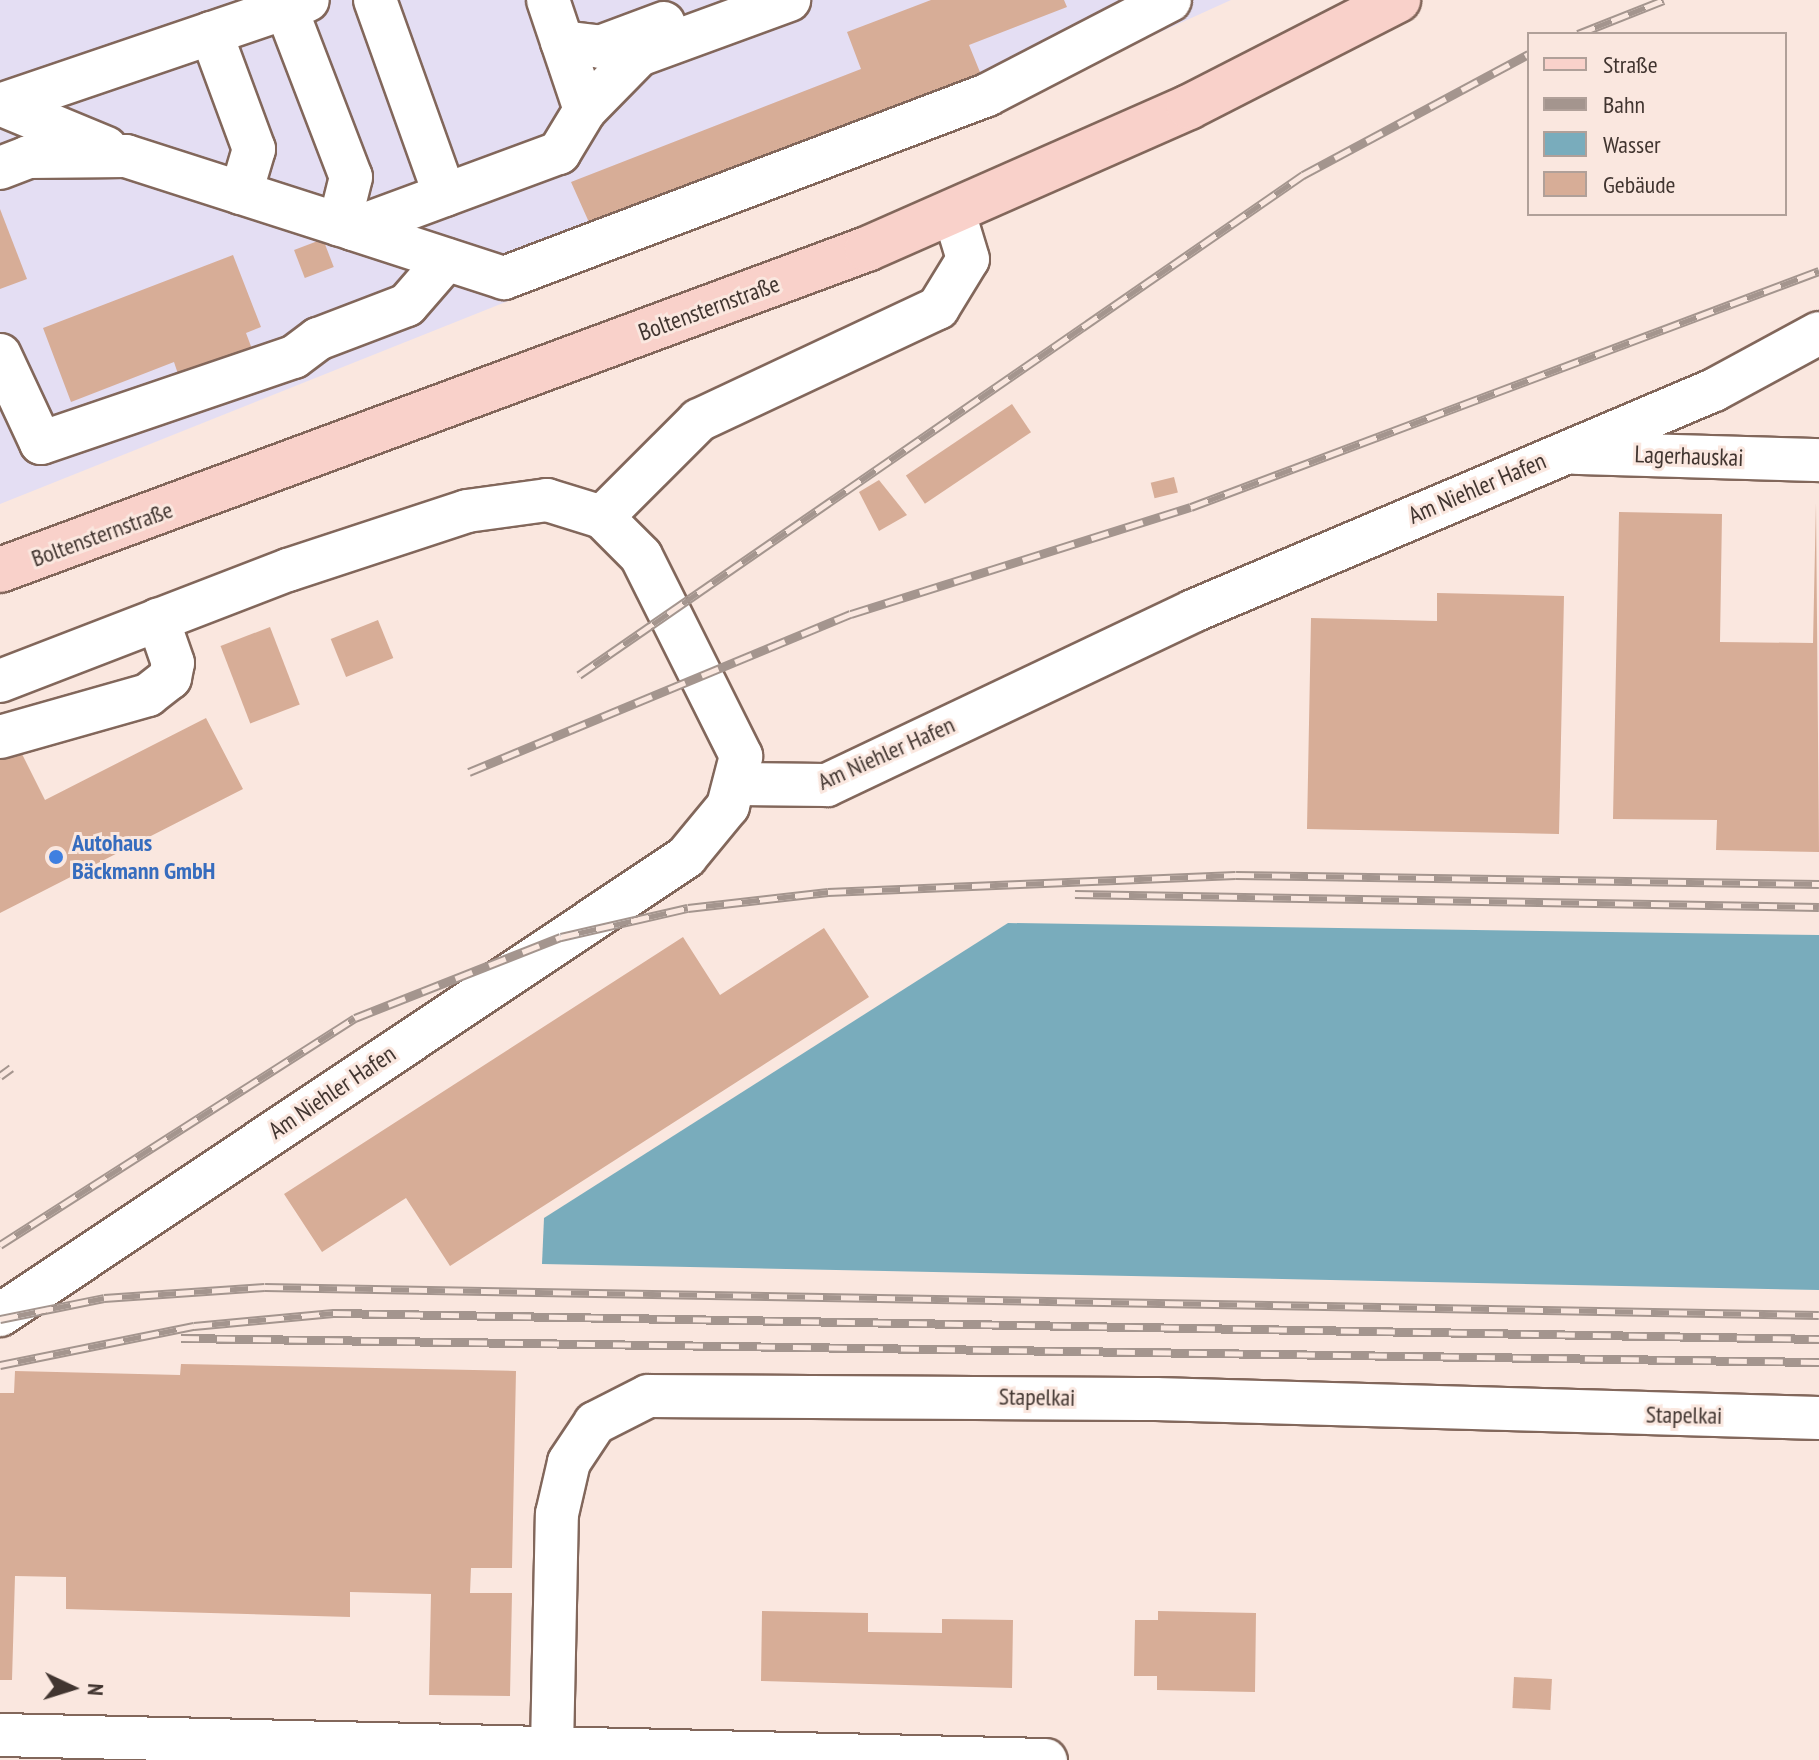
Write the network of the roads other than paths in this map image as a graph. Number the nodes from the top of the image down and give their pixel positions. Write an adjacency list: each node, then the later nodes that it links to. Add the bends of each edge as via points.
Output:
1 (375, 0): 15 (street)
2 (548, 0): 9 (street)
3 (725, 0): 9 (street, via 600,47)
4 (789, 0): 11 (street, via 639,55)
5 (1170, 0): 18 (street, via 987,95 504,278)
6 (1398, 0): 16 (main road, Boltensternstraße, via 1189,107)
7 (297, 4): 8 (street); 17 (street, via 351,177)
8 (211, 33): 10 (street); 14 (street, via 254,149)
9 (562, 42): 11 (street)
10 (0, 105): 12 (street)
11 (585, 110): 15 (street, via 559,153)
12 (126, 156): 13 (street, via 28,157); 14 (street)
13 (0, 168)
14 (241, 193): 17 (street)
15 (445, 195): 17 (street)
16 (954, 213): 23 (street, via 968,259 938,308 699,420); 24 (main road, Boltensternstraße)
17 (346, 227): 18 (street)
18 (446, 260): 20 (street, via 407,305 318,339 294,357 41,443)
19 (1819, 333): 21 (street, Am Niehler Hafen, via 1714,390)
20 (0, 355)
21 (1559, 452): 22 (street, Lagerhauskai); 30 (street, Am Niehler Hafen, via 1193,611 827,785)
22 (1819, 460)
23 (602, 517): 25 (street, via 547,500 508,501); 30 (street, via 641,556 719,701 738,742)
24 (7, 561)
25 (158, 620): 27 (street); 29 (street, via 173,663 170,678 148,695)
26 (0, 651): 27 (street)
27 (53, 657): 28 (street, via 31,673)
28 (0, 681)
29 (0, 737)
30 (738, 784): 31 (street, Am Niehler Hafen, via 719,820 686,857)
31 (0, 1315)
32 (1819, 1418): 34 (street, Stapelkai, via 1141,1399 648,1396 595,1423 569,1462 557,1514)
33 (0, 1735): 34 (street)
34 (552, 1748): 35 (street)
35 (1046, 1760)

